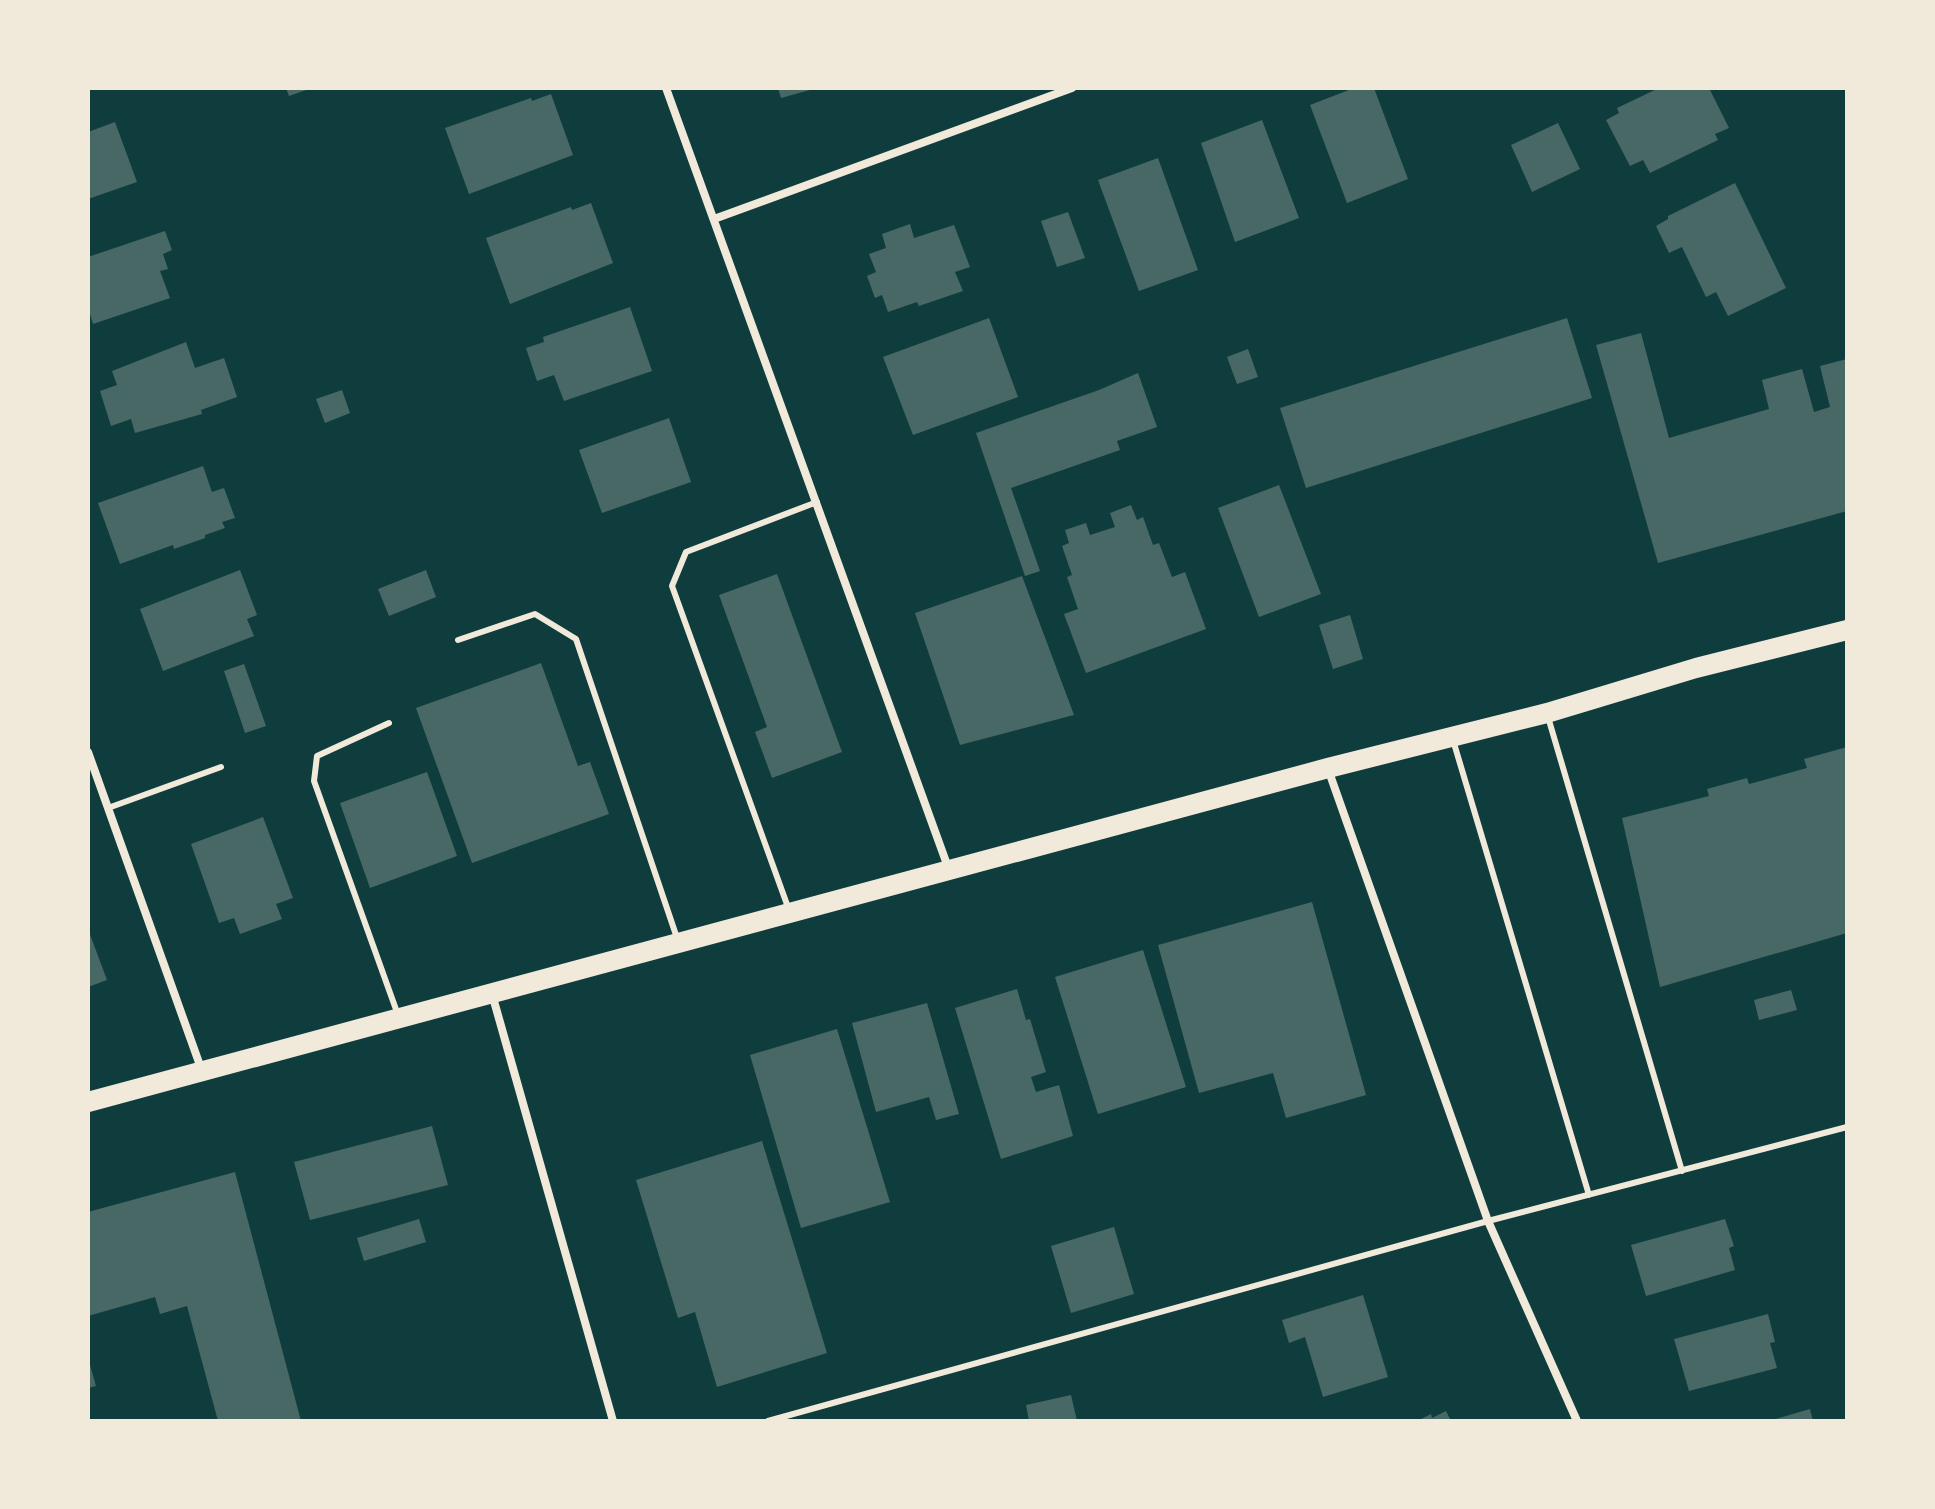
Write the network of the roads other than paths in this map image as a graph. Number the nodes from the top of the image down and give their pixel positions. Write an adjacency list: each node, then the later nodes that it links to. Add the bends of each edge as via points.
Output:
1 (666, 88): 3 (street)
2 (1072, 88): 3 (street)
3 (714, 219): 4 (street)
4 (817, 502): 14 (street); 15 (lane, via 686,552 672,586)
5 (1847, 630): 7 (main road)
6 (458, 640): 16 (lane, via 535,614 576,639)
7 (1547, 713): 9 (main road); 22 (lane)
8 (389, 723): 18 (lane, via 317,756 314,781)
9 (1452, 737): 12 (main road); 23 (lane)
10 (88, 752): 13 (street)
11 (221, 767): 13 (lane)
12 (1328, 768): 14 (main road); 24 (street)
13 (108, 808): 19 (street)
14 (949, 870): 15 (main road)
15 (791, 913): 16 (main road)
16 (679, 943): 17 (main road)
17 (492, 993): 18 (main road); 25 (street)
18 (399, 1018): 19 (main road)
19 (202, 1072): 20 (main road)
20 (88, 1102)
21 (1847, 1127): 22 (lane)
22 (1682, 1171): 23 (lane)
23 (1589, 1195): 24 (lane)
24 (1488, 1221): 26 (lane); 27 (street)
25 (613, 1421)
26 (768, 1421)
27 (1577, 1421)

